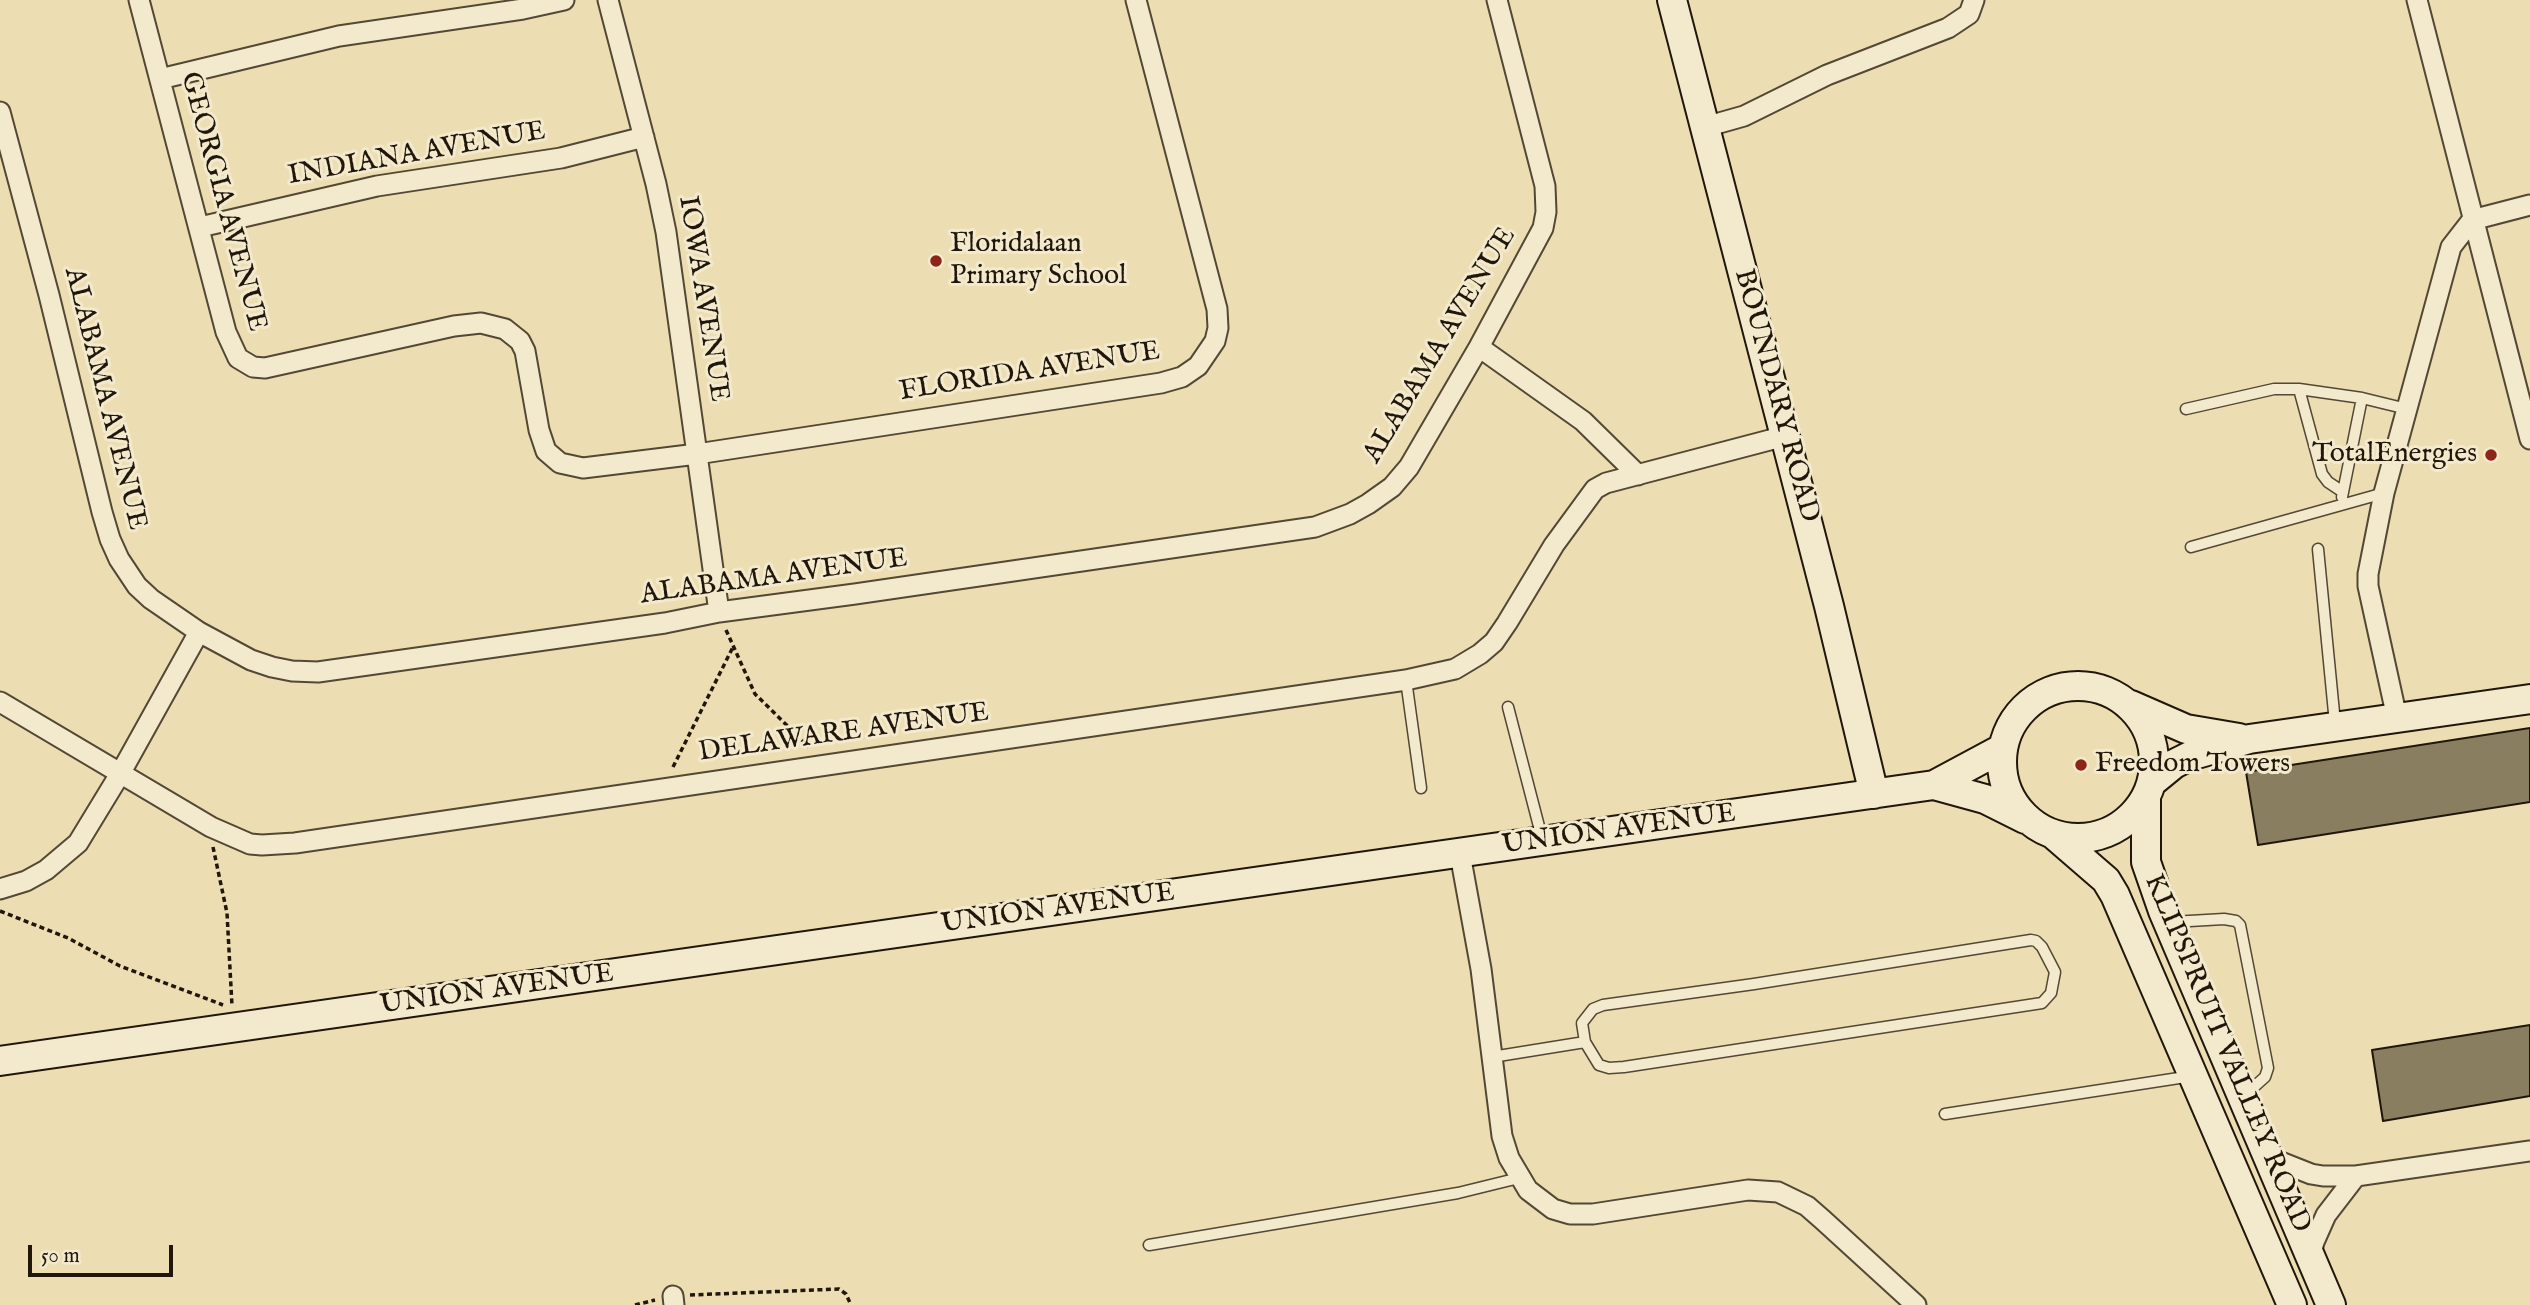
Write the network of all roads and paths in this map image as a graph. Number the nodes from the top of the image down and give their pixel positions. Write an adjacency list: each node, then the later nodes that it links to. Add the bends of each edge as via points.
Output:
1 (139, 0): 9 (street, GEORGIA AVENUE)
2 (564, 0): 9 (street, via 339,36)
3 (608, 0): 12 (street, IOWA AVENUE)
4 (1136, 0): 25 (street, FLORIDA AVENUE, via 1217,309 1215,341 1198,366 1161,383)
5 (1497, 0): 17 (street, ALABAMA AVENUE, via 1545,186 1546,212 1537,242)
6 (1672, 0): 11 (street, BOUNDARY ROAD)
7 (1974, 0): 11 (street, via 1969,13 1948,28 1827,75 1744,116)
8 (2417, 0): 15 (street)
9 (160, 79): 16 (street, GEORGIA AVENUE)
10 (0, 112): 13 (street, ALABAMA AVENUE)
11 (1705, 127): 23 (street, BOUNDARY ROAD)
12 (644, 137): 16 (street, INDIANA AVENUE, via 561,158 377,186); 25 (street, IOWA AVENUE, via 666,232)
13 (6, 159): 33 (street, ALABAMA AVENUE, via 49,295 110,539 137,586)
14 (2530, 205): 15 (street)
15 (2472, 220): 19 (street); 22 (street, via 2457,236 2446,259)
16 (200, 227): 25 (street, GEORGIA AVENUE, via 232,347 238,358 253,367 277,367 454,326 493,325 520,341 542,441 559,463 583,468)
17 (1479, 347): 26 (street, via 1583,421); 32 (street, ALABAMA AVENUE, via 1402,478 1368,504 1331,522)
18 (2299, 388): 20 (lane); 21 (lane, via 2274,389); 27 (lane, via 2322,474)
19 (2525, 394): 24 (street)
20 (2362, 398): 22 (lane); 27 (lane)
21 (2186, 409)
22 (2407, 409): 28 (street)
23 (1786, 436): 26 (street, DELAWARE AVENUE); 50 (street, BOUNDARY ROAD)
24 (2530, 439)
25 (696, 454): 32 (street, IOWA AVENUE)
26 (1638, 475): 35 (street, DELAWARE AVENUE, via 1606,483 1587,498 1507,623 1480,654 1455,669)
27 (2343, 492): 29 (lane)
28 (2384, 493): 29 (lane); 40 (street, via 2368,586)
29 (2340, 505): 30 (lane)
30 (2191, 547)
31 (2318, 549): 41 (lane)
32 (719, 612): 33 (street, ALABAMA AVENUE, via 318,673 251,660); 34 (path)
33 (199, 632): 45 (street)
34 (733, 647): 44 (path, via 755,694); 48 (path)
35 (1406, 680): 44 (street, DELAWARE AVENUE); 47 (lane)
36 (2530, 699): 40 (street)
37 (0, 702): 45 (street, DELAWARE AVENUE)
38 (2127, 703): 42 (street, via 2186,729); 43 (street, via 2104,690 2078,686 2052,690 2029,703 2012,724); 49 (street, via 2142,719 2151,739 2155,761)
39 (1508, 707): 53 (lane)
40 (2397, 718): 41 (street)
41 (2336, 727): 42 (street)
42 (2249, 739): 49 (street, via 2174,764)
43 (2003, 748): 46 (street, UNION AVENUE); 52 (street, via 2006,789 2016,808)
44 (831, 765): 48 (street, DELAWARE AVENUE)
45 (120, 774): 51 (street, DELAWARE AVENUE); 55 (street, via 92,824 63,858 26,881)
46 (1934, 785): 50 (street, UNION AVENUE); 52 (street, UNION AVENUE, via 1985,799)
47 (1421, 788)
48 (662, 789): 51 (street, DELAWARE AVENUE, via 276,845 250,844)
49 (2149, 790): 52 (street, via 2133,816 2116,829 2075,839); 57 (street, KLIPSPRUIT VALLEY ROAD, via 2146,862)
50 (1874, 794): 53 (street, UNION AVENUE)
51 (211, 827): 56 (path, via 227,913 232,1008 120,966 68,938)
52 (2042, 829): 63 (street, KLIPSPRUIT VALLEY ROAD, via 2106,880)
53 (1543, 842): 54 (street, UNION AVENUE)
54 (1460, 854): 58 (street, UNION AVENUE); 60 (street)
55 (0, 889)
56 (0, 911)
57 (2168, 923): 64 (street, KLIPSPRUIT VALLEY ROAD); 64 (lane, via 2224,919 2241,925 2268,1068 2265,1077)
58 (182, 1035): 61 (street, UNION AVENUE); 62 (street, UNION AVENUE)
59 (1585, 1042): 59 (lane, via 1582,1023 1602,1005 2031,940 2042,947 2055,972 2051,993 2042,1003 1624,1067 1600,1065); 60 (lane)
60 (1492, 1057): 69 (street, via 1502,1136)
61 (0, 1061)
62 (0, 1074)
63 (2192, 1076): 65 (lane); 76 (street, KLIPSPRUIT VALLEY ROAD)
64 (2243, 1097): 67 (street, KLIPSPRUIT VALLEY ROAD)
65 (1945, 1114)
66 (2530, 1151): 68 (street)
67 (2268, 1157): 68 (street, via 2311,1174); 71 (street, KLIPSPRUIT VALLEY ROAD)
68 (2356, 1176): 71 (street, via 2326,1215)
69 (1519, 1178): 70 (lane, via 1458,1193); 75 (street, via 1539,1200 1570,1214 1748,1190 1778,1192 1823,1220)
70 (1149, 1245)
71 (2311, 1257): 77 (street, KLIPSPRUIT VALLEY ROAD)
72 (673, 1300): 73 (path); 74 (path, via 839,1289)
73 (635, 1305)
74 (851, 1305)
75 (1916, 1305)
76 (2291, 1305)
77 (2331, 1305)

